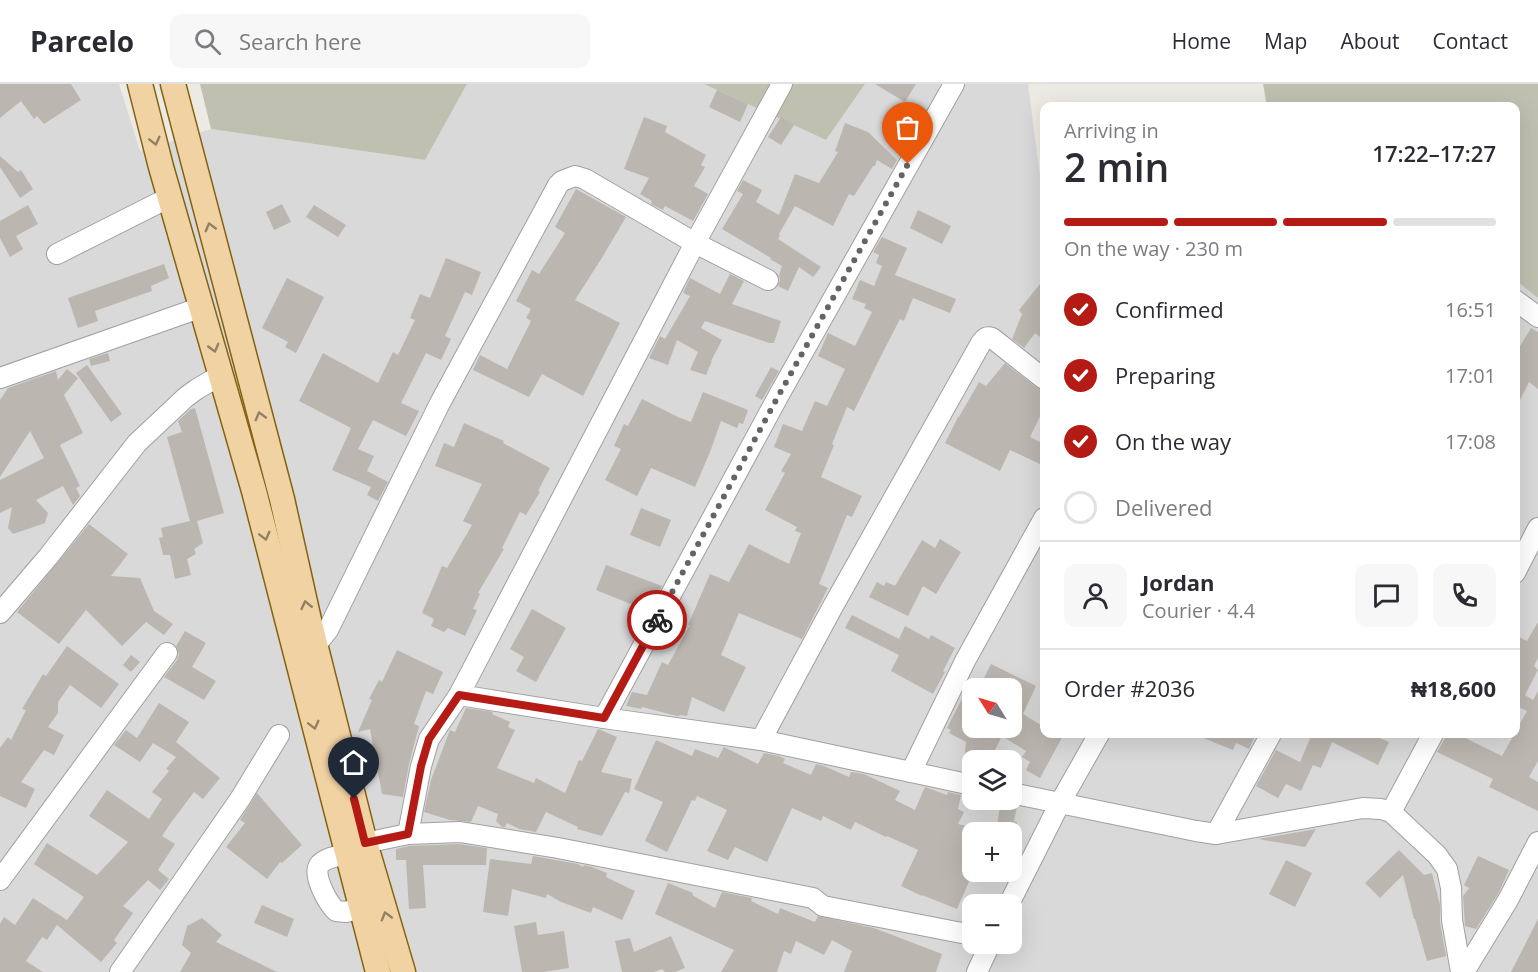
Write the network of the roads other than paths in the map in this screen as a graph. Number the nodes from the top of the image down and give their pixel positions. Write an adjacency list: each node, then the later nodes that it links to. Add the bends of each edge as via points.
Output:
1 (140, 84): 5 (main road, one-way to 5)
2 (173, 84): 19 (main road, one-way to 2, via 282,499)
3 (782, 84): 6 (street)
4 (954, 84): 22 (street)
5 (170, 197): 7 (street); 10 (main road)
6 (695, 243): 8 (street); 19 (street, via 585,179 575,176 558,185 440,402 328,630); 21 (street)
7 (57, 254)
8 (768, 280)
9 (1520, 304): 11 (street)
10 (202, 307): 12 (main road, one-way to 12); 14 (street)
11 (1538, 317)
12 (221, 375): 18 (street, via 186,397 137,443); 36 (main road, one-way to 36)
13 (1040, 376): 27 (street, via 992,338 981,343)
14 (0, 378)
15 (1040, 525): 28 (street, via 965,661)
16 (1538, 528): 17 (street)
17 (1520, 563)
18 (0, 613)
19 (316, 645): 36 (main road)
20 (167, 653): 37 (street)
21 (459, 695): 22 (street); 33 (street, via 429,739)
22 (604, 718): 27 (street)
23 (279, 735): 42 (street, via 234,808)
24 (1097, 738): 31 (street)
25 (1269, 738): 34 (street)
26 (1431, 738): 32 (street)
27 (761, 740): 28 (street)
28 (911, 772): 29 (street)
29 (962, 783)
30 (1022, 795): 31 (street)
31 (1060, 803): 34 (street); 38 (street)
32 (1391, 812): 34 (street, via 1363,808); 46 (street, via 1447,869)
33 (408, 834): 36 (street); 40 (street, via 460,832 558,848 813,898 824,906)
34 (1216, 834)
35 (1538, 842): 46 (street)
36 (356, 848): 39 (main road); 39 (street, via 321,863 318,880 336,911); 44 (main road, one-way to 36)
37 (0, 880)
38 (1014, 894)
39 (361, 908): 43 (main road)
40 (962, 933)
41 (985, 954): 45 (street)
42 (120, 972)
43 (378, 972)
44 (403, 972)
45 (977, 972)
46 (1463, 972)

